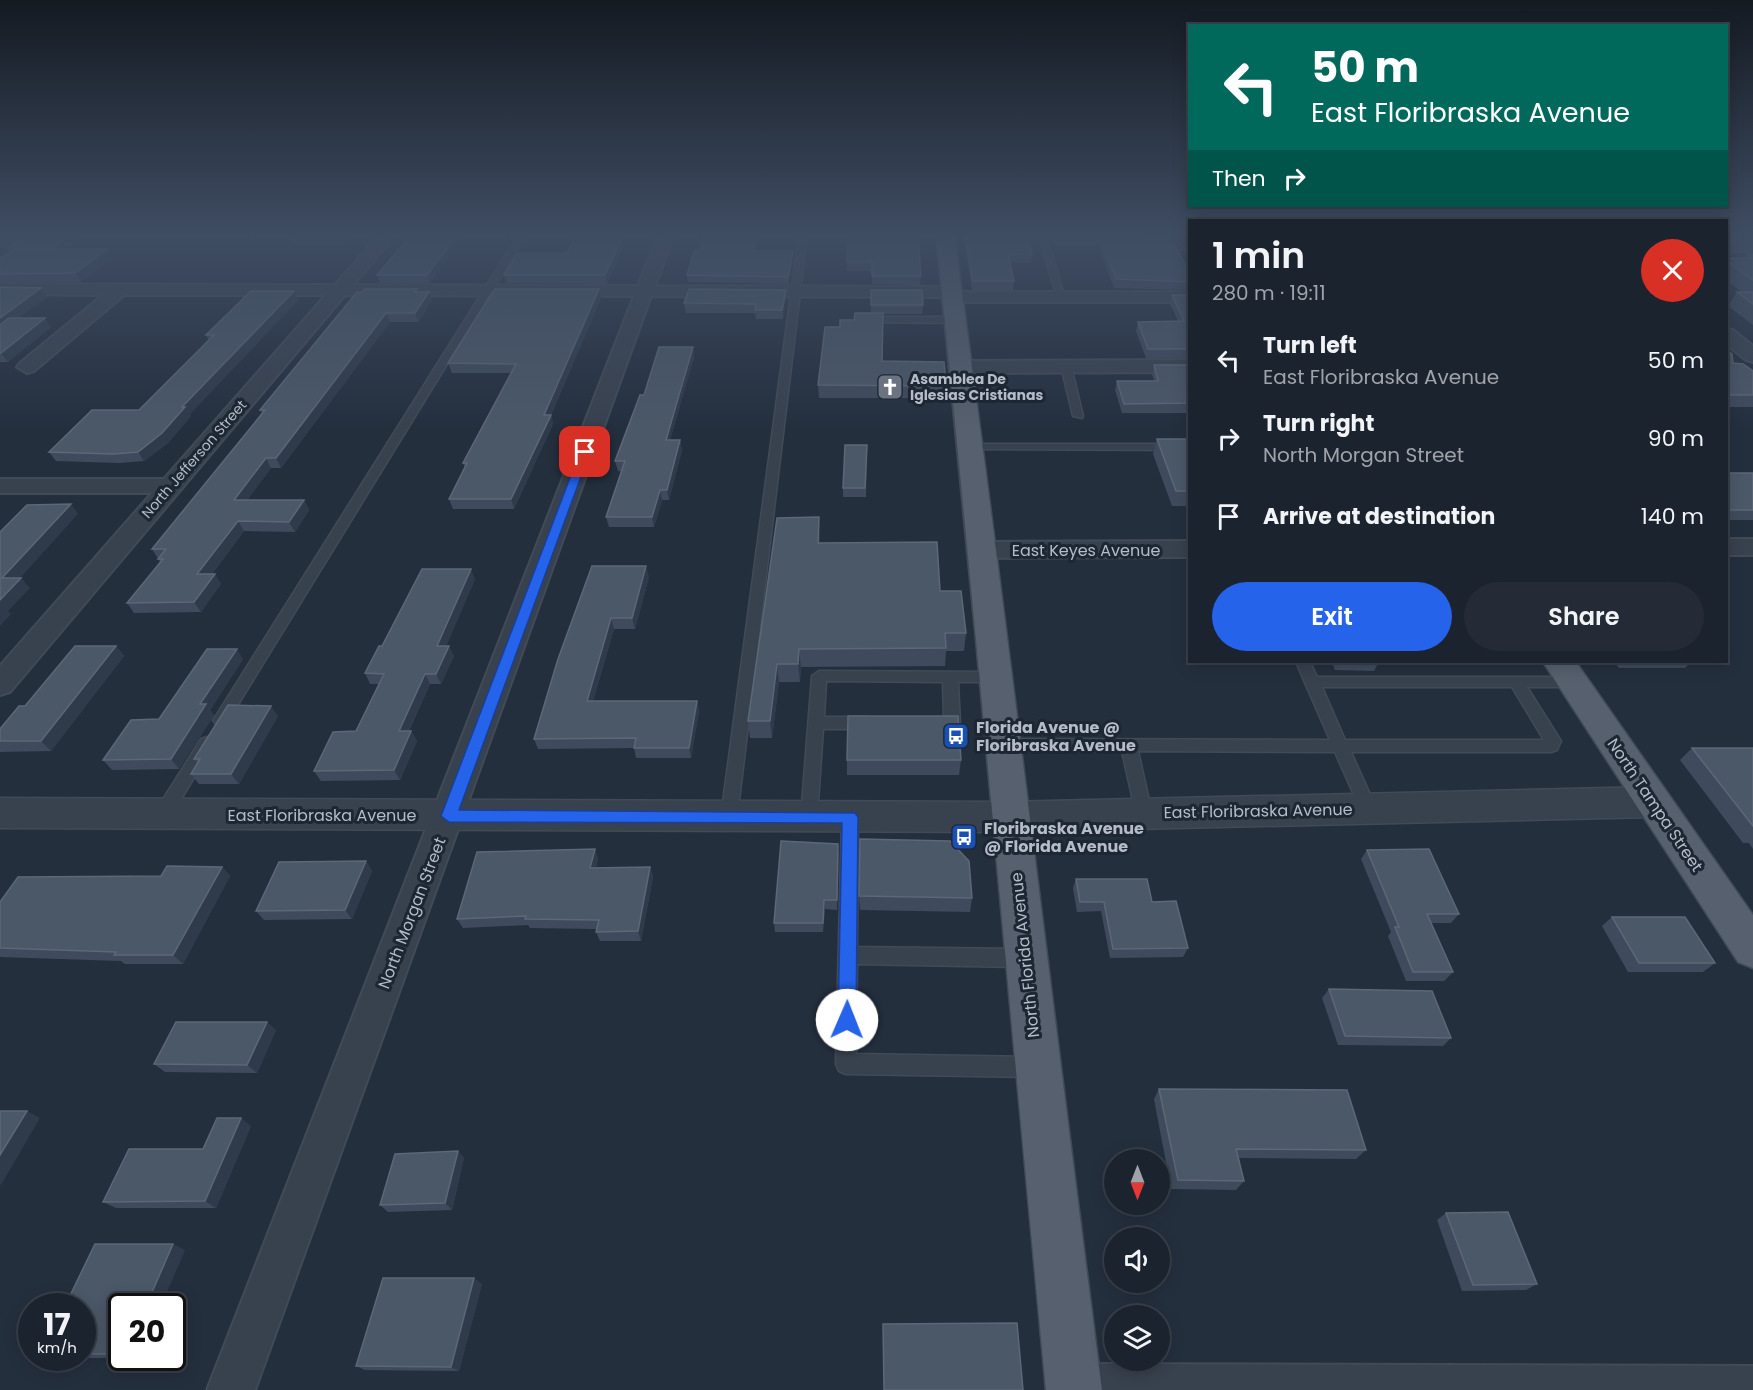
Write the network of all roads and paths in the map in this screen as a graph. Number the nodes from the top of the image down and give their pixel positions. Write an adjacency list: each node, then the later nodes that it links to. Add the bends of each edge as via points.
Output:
1 (108, 299): 15 (street)
2 (332, 299): 21 (street, North Jefferson Street)
3 (483, 299): 42 (lane)
4 (641, 299): 44 (street, North Morgan Street)
5 (794, 299): 45 (lane)
6 (898, 299): 9 (street)
7 (952, 299): 9 (main road, North Florida Avenue)
8 (1028, 299): 9 (street)
9 (952, 303): 10 (lane); 16 (main road, North Florida Avenue)
10 (853, 320)
11 (1728, 336): 12 (street)
12 (1753, 356)
13 (1066, 366): 14 (street); 16 (street); 17 (lane)
14 (1188, 366)
15 (27, 367)
16 (959, 367): 18 (main road, North Florida Avenue)
17 (1078, 416)
18 (969, 447): 19 (lane); 25 (main road, North Florida Avenue)
19 (1188, 447)
20 (0, 486): 21 (street)
21 (170, 486): 32 (street, North Jefferson Street)
22 (1728, 547): 23 (street)
23 (1753, 547)
24 (1188, 549): 25 (street, East Keyes Avenue)
25 (983, 550): 29 (main road, North Florida Avenue)
26 (1303, 663): 30 (lane)
27 (1566, 672): 31 (lane); 39 (main road, North Tampa Street)
28 (950, 677): 29 (lane); 33 (lane, via 819,676); 35 (lane, via 952,724)
29 (996, 677): 38 (main road, North Florida Avenue)
30 (1312, 682): 31 (lane); 37 (lane)
31 (1516, 682): 37 (lane, via 1553,741 1551,746)
32 (0, 685)
33 (816, 723): 34 (lane); 46 (lane)
34 (884, 723)
35 (929, 723)
36 (1128, 744): 37 (lane); 38 (lane); 43 (lane)
37 (1339, 744): 40 (lane)
38 (1002, 745): 48 (main road, North Florida Avenue)
39 (1652, 802): 40 (street, East Floribraska Avenue); 49 (main road, North Tampa Street)
40 (1368, 808): 43 (street, East Floribraska Avenue)
41 (0, 813): 42 (street, East Floribraska Avenue)
42 (163, 814): 44 (street, East Floribraska Avenue)
43 (1144, 814): 48 (street, East Floribraska Avenue)
44 (449, 816): 45 (street, East Floribraska Avenue); 54 (street, North Morgan Street)
45 (729, 817): 46 (street, East Floribraska Avenue)
46 (810, 817): 47 (street, East Floribraska Avenue)
47 (850, 817): 48 (street, East Floribraska Avenue); 50 (lane)
48 (1009, 817): 51 (main road, North Florida Avenue)
49 (1753, 949)
50 (848, 955): 51 (lane); 52 (lane, via 846,1064)
51 (1025, 958): 52 (main road, North Florida Avenue)
52 (1037, 1067): 53 (main road, North Florida Avenue)
53 (1074, 1389): 55 (street)
54 (231, 1390)
55 (1753, 1390)

